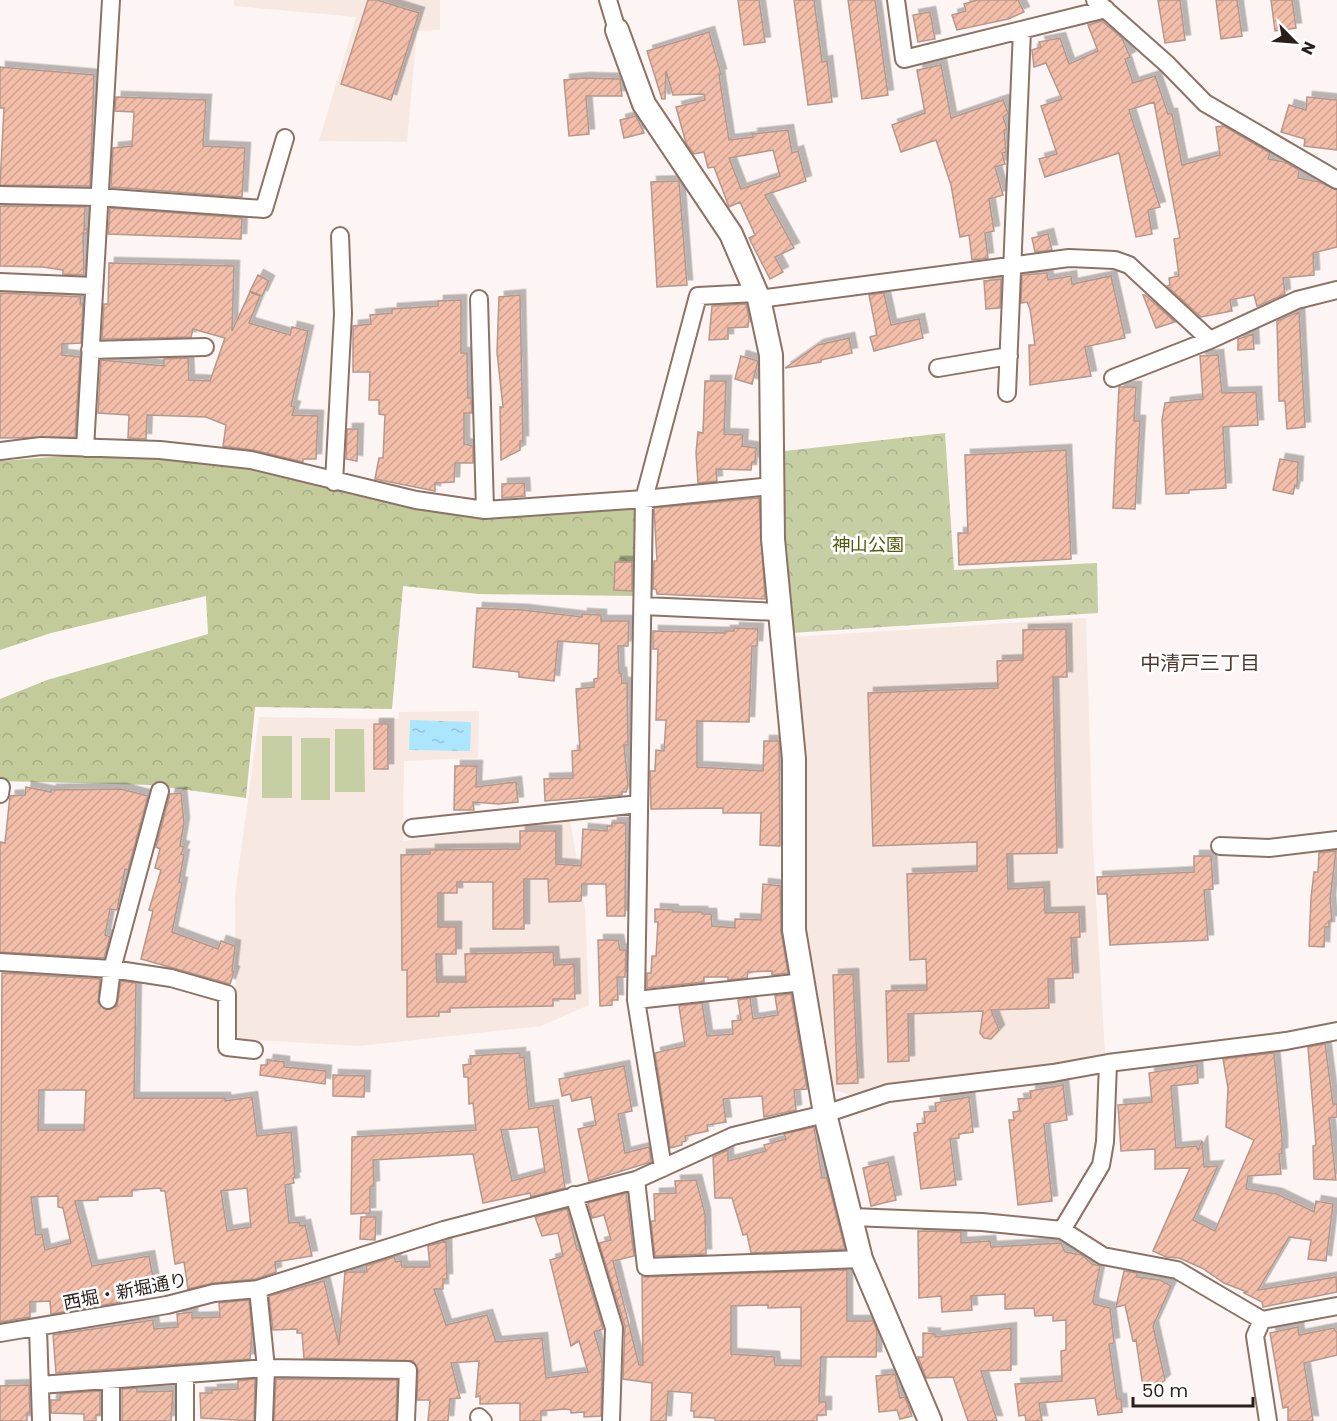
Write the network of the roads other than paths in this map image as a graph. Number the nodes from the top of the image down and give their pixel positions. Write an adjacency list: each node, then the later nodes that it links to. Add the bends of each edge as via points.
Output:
1 (111, 0): 10 (street)
2 (609, 0): 5 (street)
3 (896, 0): 6 (street, via 904,59)
4 (1098, 2): 6 (street); 8 (street, via 1205,103)
5 (617, 30): 16 (street, via 644,104 730,234)
6 (1022, 30): 12 (street)
7 (285, 138): 10 (street, via 264,209)
8 (1337, 180)
9 (0, 195): 10 (street)
10 (98, 197): 14 (street)
11 (340, 236): 27 (street, via 343,314)
12 (1013, 266): 16 (street); 18 (street, via 1069,258 1115,260 1129,266); 21 (street)
13 (0, 282): 14 (street)
14 (93, 286): 20 (street)
15 (1337, 290): 18 (street, via 1297,300)
16 (757, 296): 28 (street, via 771,355); 29 (street, via 698,296)
17 (479, 299): 30 (street)
18 (1210, 340): 23 (street)
19 (205, 347): 20 (street)
20 (90, 350): 25 (street)
21 (1009, 356): 22 (street); 24 (street)
22 (938, 368)
23 (1113, 378)
24 (1007, 393)
25 (85, 448): 26 (street, via 41,446); 27 (street, via 160,450 251,460)
26 (0, 451)
27 (334, 482): 30 (street, via 416,501)
28 (772, 486): 29 (street); 32 (street)
29 (644, 499): 30 (street); 31 (street)
30 (485, 510)
31 (643, 606): 32 (street); 34 (street)
32 (778, 612): 40 (street, via 794,759 794,930)
33 (160, 791): 39 (street)
34 (639, 804): 35 (street); 41 (street)
35 (412, 828)
36 (1337, 840): 37 (street, via 1269,848)
37 (1220, 846)
38 (0, 962): 39 (street)
39 (112, 969): 42 (street); 44 (street, via 171,978 227,994 227,1047)
40 (804, 982): 41 (street); 46 (street)
41 (636, 999): 47 (street)
42 (108, 1000)
43 (1337, 1032): 45 (street, 西堀・新堀通り)
44 (254, 1050)
45 (1108, 1063): 46 (street, 西堀・新堀通り, via 906,1089); 51 (street, via 1101,1165)
46 (825, 1114): 47 (street, 西堀・新堀通り, via 734,1136); 50 (street)
47 (663, 1168): 48 (street, 西堀・新堀通り)
48 (636, 1180): 49 (street, 西堀・新堀通り); 52 (street, via 646,1267)
49 (574, 1195): 53 (street, 西堀・新堀通り, via 444,1230); 67 (street, via 614,1328)
50 (851, 1217): 51 (street, via 982,1222); 52 (street)
51 (1062, 1230): 55 (street, via 1103,1256 1177,1270)
52 (861, 1259): 68 (street)
53 (258, 1289): 56 (street, 西堀・新堀通り, via 214,1293); 58 (street)
54 (1337, 1306): 55 (street)
55 (1262, 1320): 69 (street, via 1255,1336)
56 (38, 1328): 57 (street, 西堀・新堀通り); 61 (street)
57 (0, 1333)
58 (266, 1368): 59 (street); 65 (street); 66 (street, via 408,1370)
59 (185, 1374): 60 (street); 64 (street)
60 (111, 1380): 61 (street); 63 (street)
61 (40, 1384): 62 (street)
62 (40, 1421)
63 (111, 1421)
64 (185, 1421)
65 (264, 1421)
66 (406, 1421)
67 (611, 1421)
68 (930, 1421)
69 (1268, 1421)

